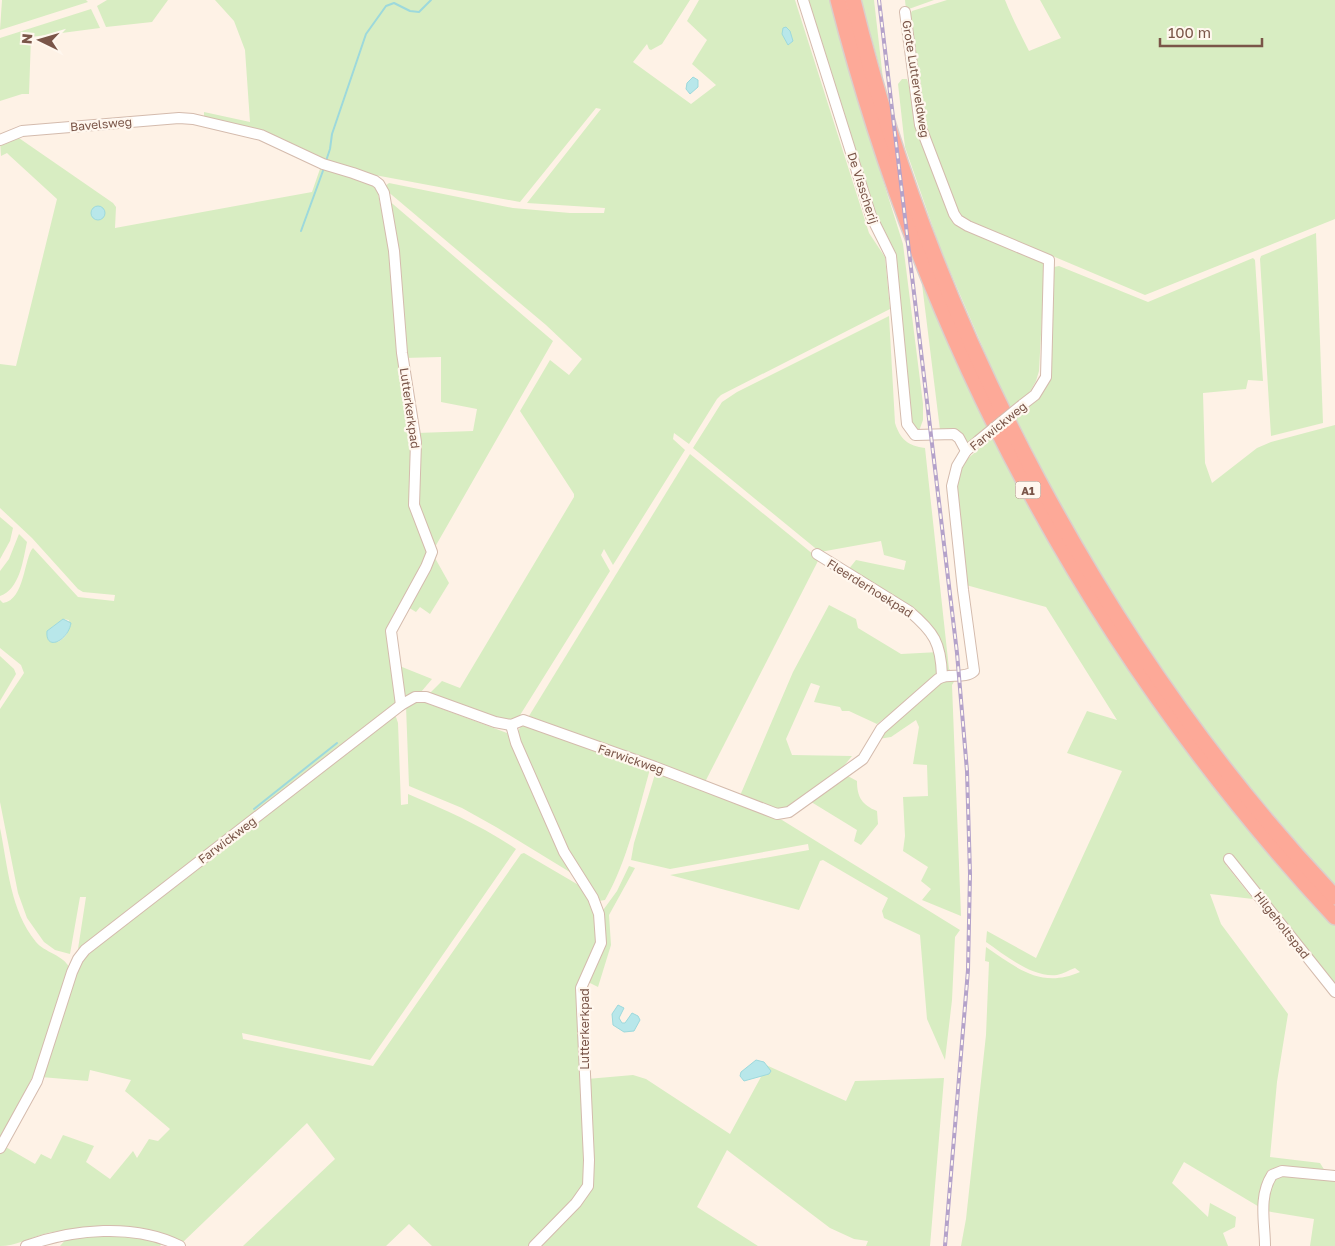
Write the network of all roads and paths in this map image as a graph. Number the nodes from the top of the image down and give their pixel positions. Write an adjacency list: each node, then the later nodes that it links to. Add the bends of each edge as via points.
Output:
1 (803, 0): 8 (street, De Visscherij, via 871,216 891,256 907,424 916,435 954,434)
2 (838, 0): 15 (highway, A1, via 871,120 909,230 997,433 1072,568 1152,691 1230,797)
3 (853, 0): 14 (highway, A1, via 879,98 922,223 1014,436 1082,559 1158,676 1256,806)
4 (905, 12): 7 (street, Grote Lutterveldweg, via 920,125 954,214 968,226)
5 (0, 140): 6 (street, Bavelsweg, via 22,131 179,118 261,135 323,164 375,181)
6 (383, 189): 11 (street, Lutterkerkpad, via 394,251 402,353 416,442 414,505 432,552 391,631)
7 (1049, 260): 8 (street, Farwickweg, bridge, via 1046,378 1035,395)
8 (966, 451): 10 (street, Farwickweg, via 954,474 952,493 975,668 969,675)
9 (817, 554): 10 (street, Fleerderhoekpad, via 923,622 937,640)
10 (942, 676): 12 (street, Farwickweg, via 881,729 863,759 783,815 523,720)
11 (401, 705): 12 (street, Farwickweg, via 415,697 426,697); 17 (street, Farwickweg, via 85,950 72,972 37,1081)
12 (511, 725): 21 (street, Lutterkerkpad, via 516,744 564,852 593,898 599,914 601,943 581,988 588,1186)
13 (1229, 859): 16 (street, Hilgeholtspad)
14 (1335, 897)
15 (1335, 917)
16 (1335, 992)
17 (0, 1148)
18 (1335, 1176): 22 (street, via 1282,1171 1272,1175 1264,1194)
19 (26, 1246): 20 (street, via 59,1236 121,1232 151,1235)
20 (180, 1246)
21 (534, 1246)
22 (1266, 1246)

